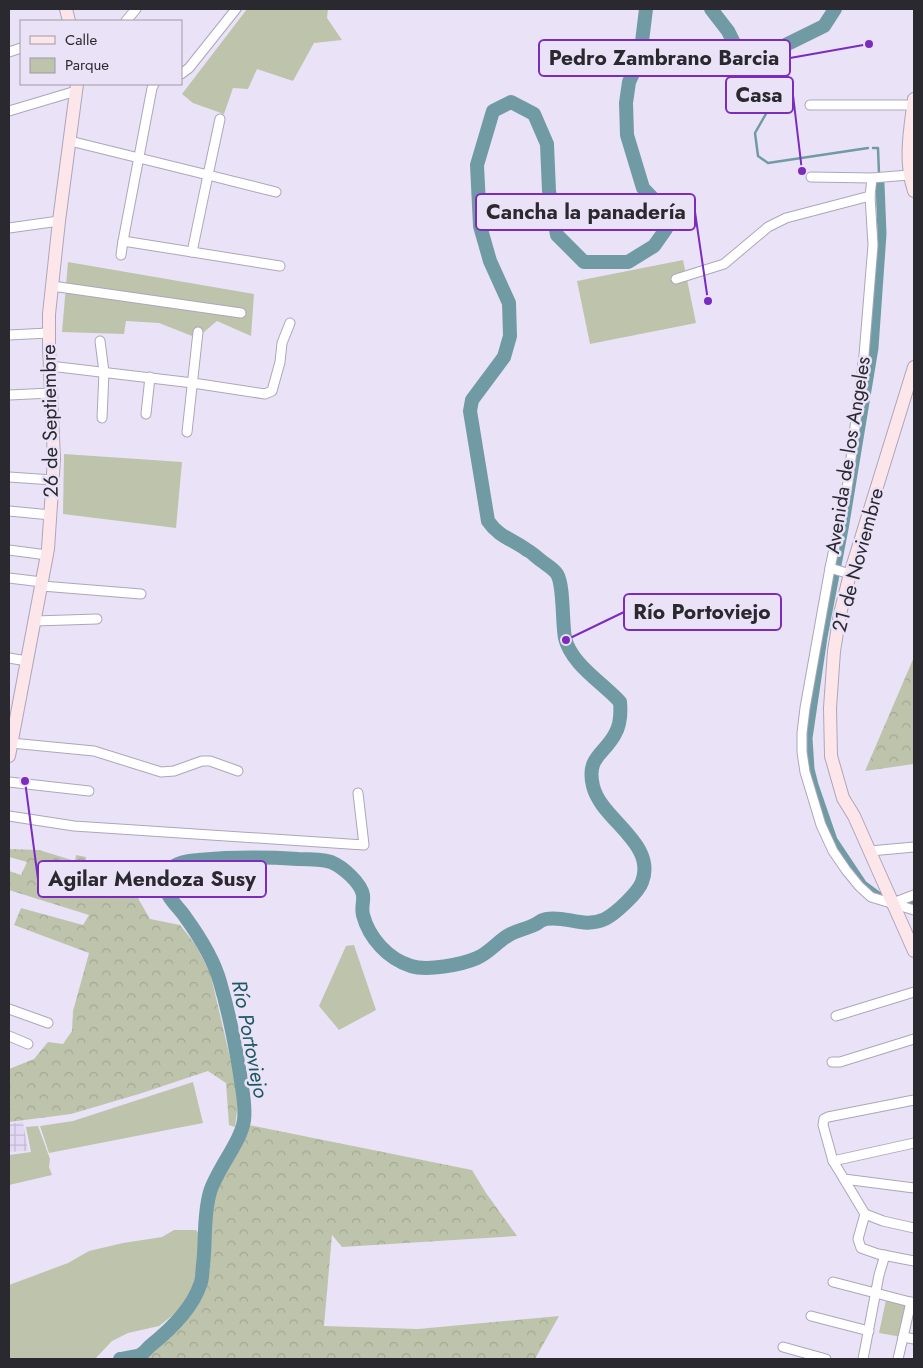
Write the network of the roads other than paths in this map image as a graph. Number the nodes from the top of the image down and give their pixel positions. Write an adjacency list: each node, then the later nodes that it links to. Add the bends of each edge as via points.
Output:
1 (136, 9): 3 (street)
2 (236, 9): 4 (street)
3 (127, 20)
4 (182, 73)
5 (154, 85): 13 (street)
6 (77, 88): 9 (street); 11 (street, 26 de Septiembre)
7 (914, 102): 8 (street); 12 (street)
8 (810, 105)
9 (9, 111)
10 (220, 119): 14 (street)
11 (70, 141): 13 (street); 21 (street, 26 de Septiembre)
12 (913, 148): 15 (street, via 908,160)
13 (138, 158): 14 (street); 23 (street)
14 (208, 175): 19 (street); 24 (street)
15 (909, 175): 17 (street); 18 (street)
16 (811, 177): 17 (street)
17 (872, 178): 20 (street, Avenida de los Angeles)
18 (914, 191)
19 (276, 192)
20 (870, 196): 27 (street, via 786,218 768,227 724,264); 51 (street, Avenida de los Angeles, via 873,245 868,321)
21 (59, 221): 22 (street); 28 (street, 26 de Septiembre)
22 (9, 228)
23 (123, 241): 24 (street); 25 (street)
24 (192, 252): 26 (street)
25 (121, 255)
26 (280, 266)
27 (676, 279)
28 (52, 286): 29 (street); 32 (street, 26 de Septiembre)
29 (241, 313)
30 (290, 323): 39 (street, via 282,343 272,391 265,394)
31 (198, 332): 39 (street)
32 (48, 333): 33 (street); 35 (street, 26 de Septiembre)
33 (9, 335)
34 (100, 341): 37 (street)
35 (50, 366): 37 (street); 40 (street, 26 de Septiembre)
36 (914, 367): 51 (street, 21 de Noviembre)
37 (104, 372): 38 (street); 43 (street)
38 (150, 377): 39 (street); 42 (street)
39 (193, 383): 44 (street)
40 (51, 393): 41 (street); 46 (street, 26 de Septiembre)
41 (9, 395)
42 (146, 414)
43 (102, 418)
44 (187, 432)
45 (9, 477): 46 (street)
46 (53, 480): 48 (street, 26 de Septiembre)
47 (9, 511): 48 (street)
48 (51, 515): 50 (street, 26 de Septiembre)
49 (9, 550): 50 (street)
50 (47, 555): 53 (street, 26 de Septiembre)
51 (839, 570): 67 (street, 21 de Noviembre, via 840,614 834,651 830,743 843,798); 69 (street, Avenida de los Angeles, via 803,725 805,772 821,825 833,851 871,898)
52 (9, 578): 53 (street)
53 (42, 584): 54 (street); 56 (street, 26 de Septiembre)
54 (141, 594)
55 (97, 619): 56 (street)
56 (35, 621): 58 (street, 26 de Septiembre)
57 (9, 658): 58 (street)
58 (26, 661): 59 (street, 26 de Septiembre)
59 (13, 707): 60 (street, 26 de Septiembre)
60 (10, 748): 61 (street, via 94,751 161,772 202,761)
61 (238, 771)
62 (9, 782): 63 (street)
63 (89, 791)
64 (358, 793): 65 (street, via 364,845 74,826)
65 (9, 816)
66 (914, 847): 67 (street)
67 (870, 851): 69 (street, 21 de Noviembre)
68 (914, 895): 69 (street)
69 (893, 903): 70 (street, Avenida de los Angeles); 71 (street, 21 de Noviembre)
70 (914, 910)
71 (914, 951)
72 (914, 992): 74 (street)
73 (9, 1009): 75 (street)
74 (836, 1016)
75 (48, 1023)
76 (9, 1036): 78 (street)
77 (914, 1040): 79 (street)
78 (28, 1044)
79 (832, 1062)
80 (914, 1100): 82 (street, via 824,1119)
81 (914, 1143): 82 (street)
82 (833, 1161): 83 (street)
83 (844, 1179): 84 (street); 85 (street)
84 (914, 1188)
85 (865, 1214): 86 (street); 87 (street, via 859,1245)
86 (914, 1228)
87 (885, 1255): 88 (street); 90 (street)
88 (914, 1261)
89 (833, 1282): 90 (street)
90 (876, 1292): 91 (street); 93 (street)
91 (912, 1302): 94 (street)
92 (811, 1316): 93 (street)
93 (869, 1331): 99 (street)
94 (904, 1336): 95 (street); 100 (street)
95 (914, 1339)
96 (783, 1347): 97 (street)
97 (810, 1357): 98 (street)
98 (826, 1359)
99 (863, 1359)
100 (898, 1359)

